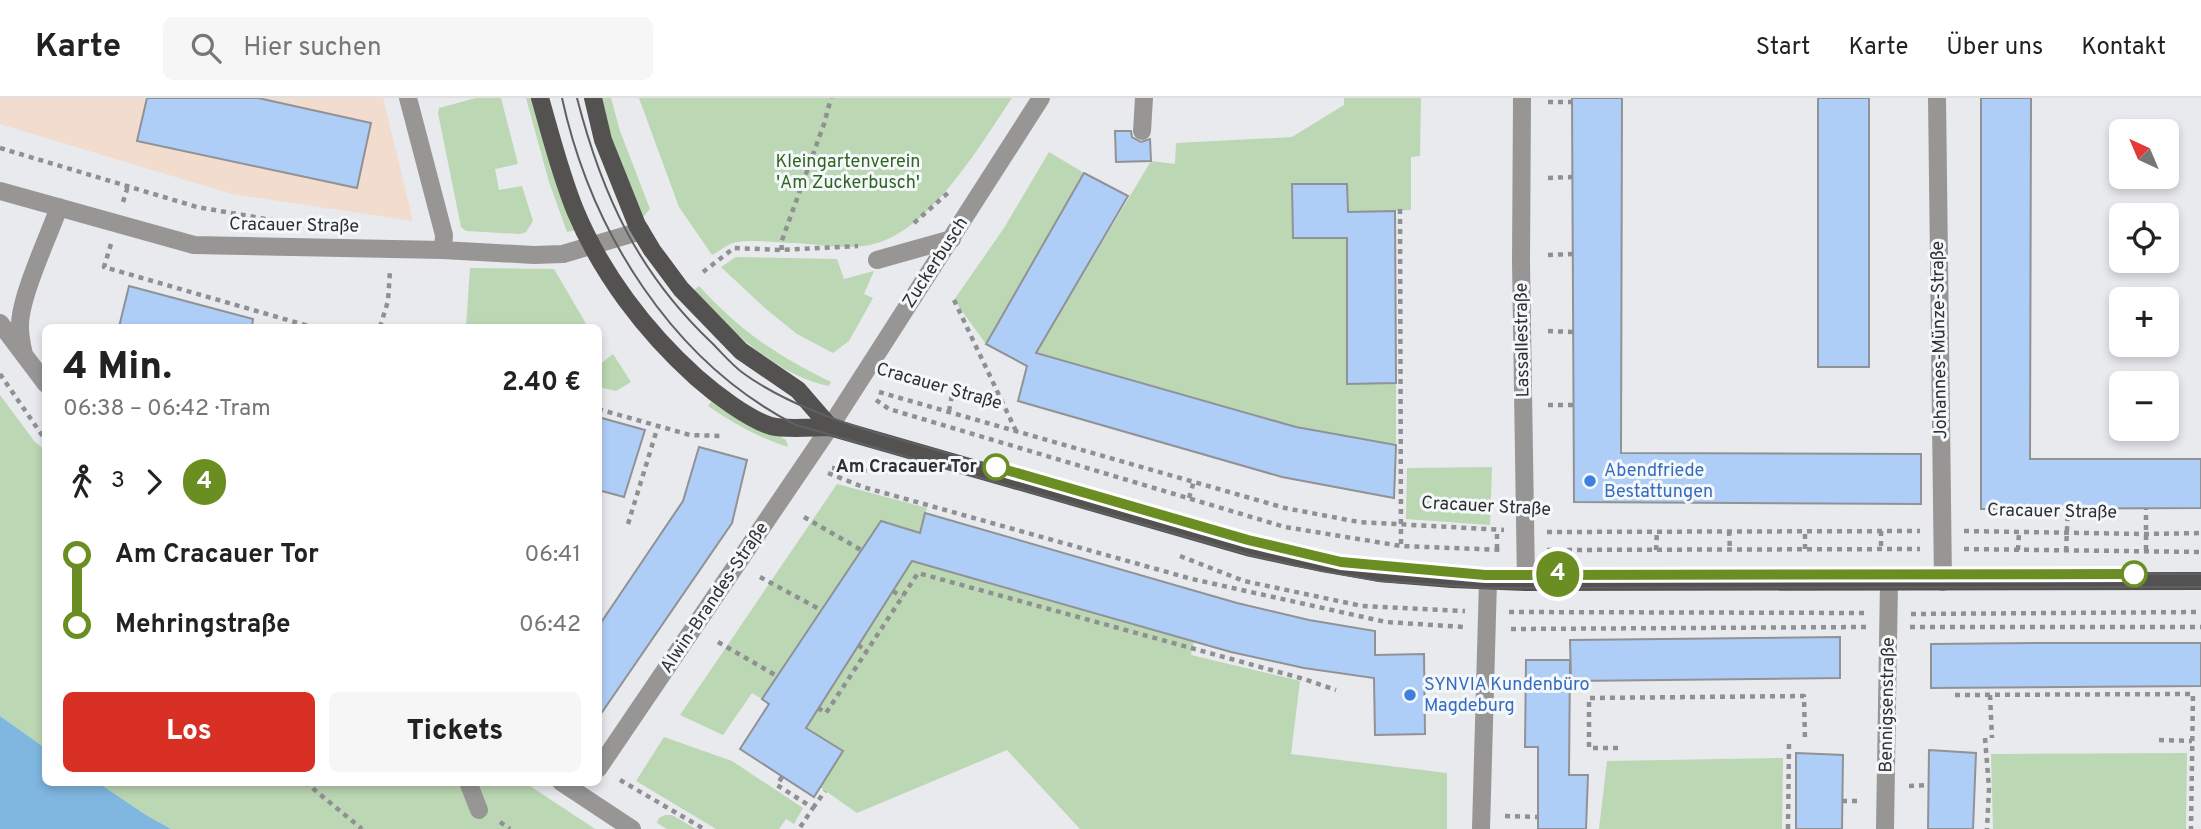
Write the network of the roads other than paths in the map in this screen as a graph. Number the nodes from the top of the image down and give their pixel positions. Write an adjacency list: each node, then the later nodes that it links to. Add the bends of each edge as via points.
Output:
1 (408, 98): 14 (street, via 444,235)
2 (540, 98): 13 (main road, via 567,187)
3 (593, 98): 11 (main road, via 603,140)
4 (1041, 98): 12 (street, Zuckerbusch)
5 (1144, 98): 8 (street)
6 (1522, 98): 22 (street, Lassallestraße)
7 (1937, 98): 24 (street, Johannes-Münze-Straße)
8 (1142, 131)
9 (0, 191): 10 (street, Cracauer Straße)
10 (59, 207): 14 (street, Cracauer Straße, via 194,245); 17 (street, via 19,326)
11 (641, 231): 13 (street, Cracauer Straße); 19 (main road, via 676,283 704,313 741,351 798,390)
12 (952, 239): 15 (street); 19 (street, Zuckerbusch)
13 (594, 246): 14 (street, Cracauer Straße, via 534,255); 19 (main road, via 631,309 710,389 772,426)
14 (443, 250)
15 (877, 260)
16 (0, 323): 17 (street)
17 (24, 354): 18 (street)
18 (42, 379)
19 (830, 427): 20 (main road, via 1251,548 1379,573); 25 (street, Alwin-Brandes-Straße)
20 (1488, 581): 22 (main road); 29 (street)
21 (2201, 581): 24 (main road)
22 (1526, 582): 23 (main road)
23 (1889, 582): 24 (main road); 31 (street, Bennigsenstraße)
24 (1943, 582)
25 (602, 764)
26 (470, 786): 28 (street)
27 (598, 786): 30 (street)
28 (480, 810)
29 (1481, 823)
30 (632, 829)
31 (1885, 829)

